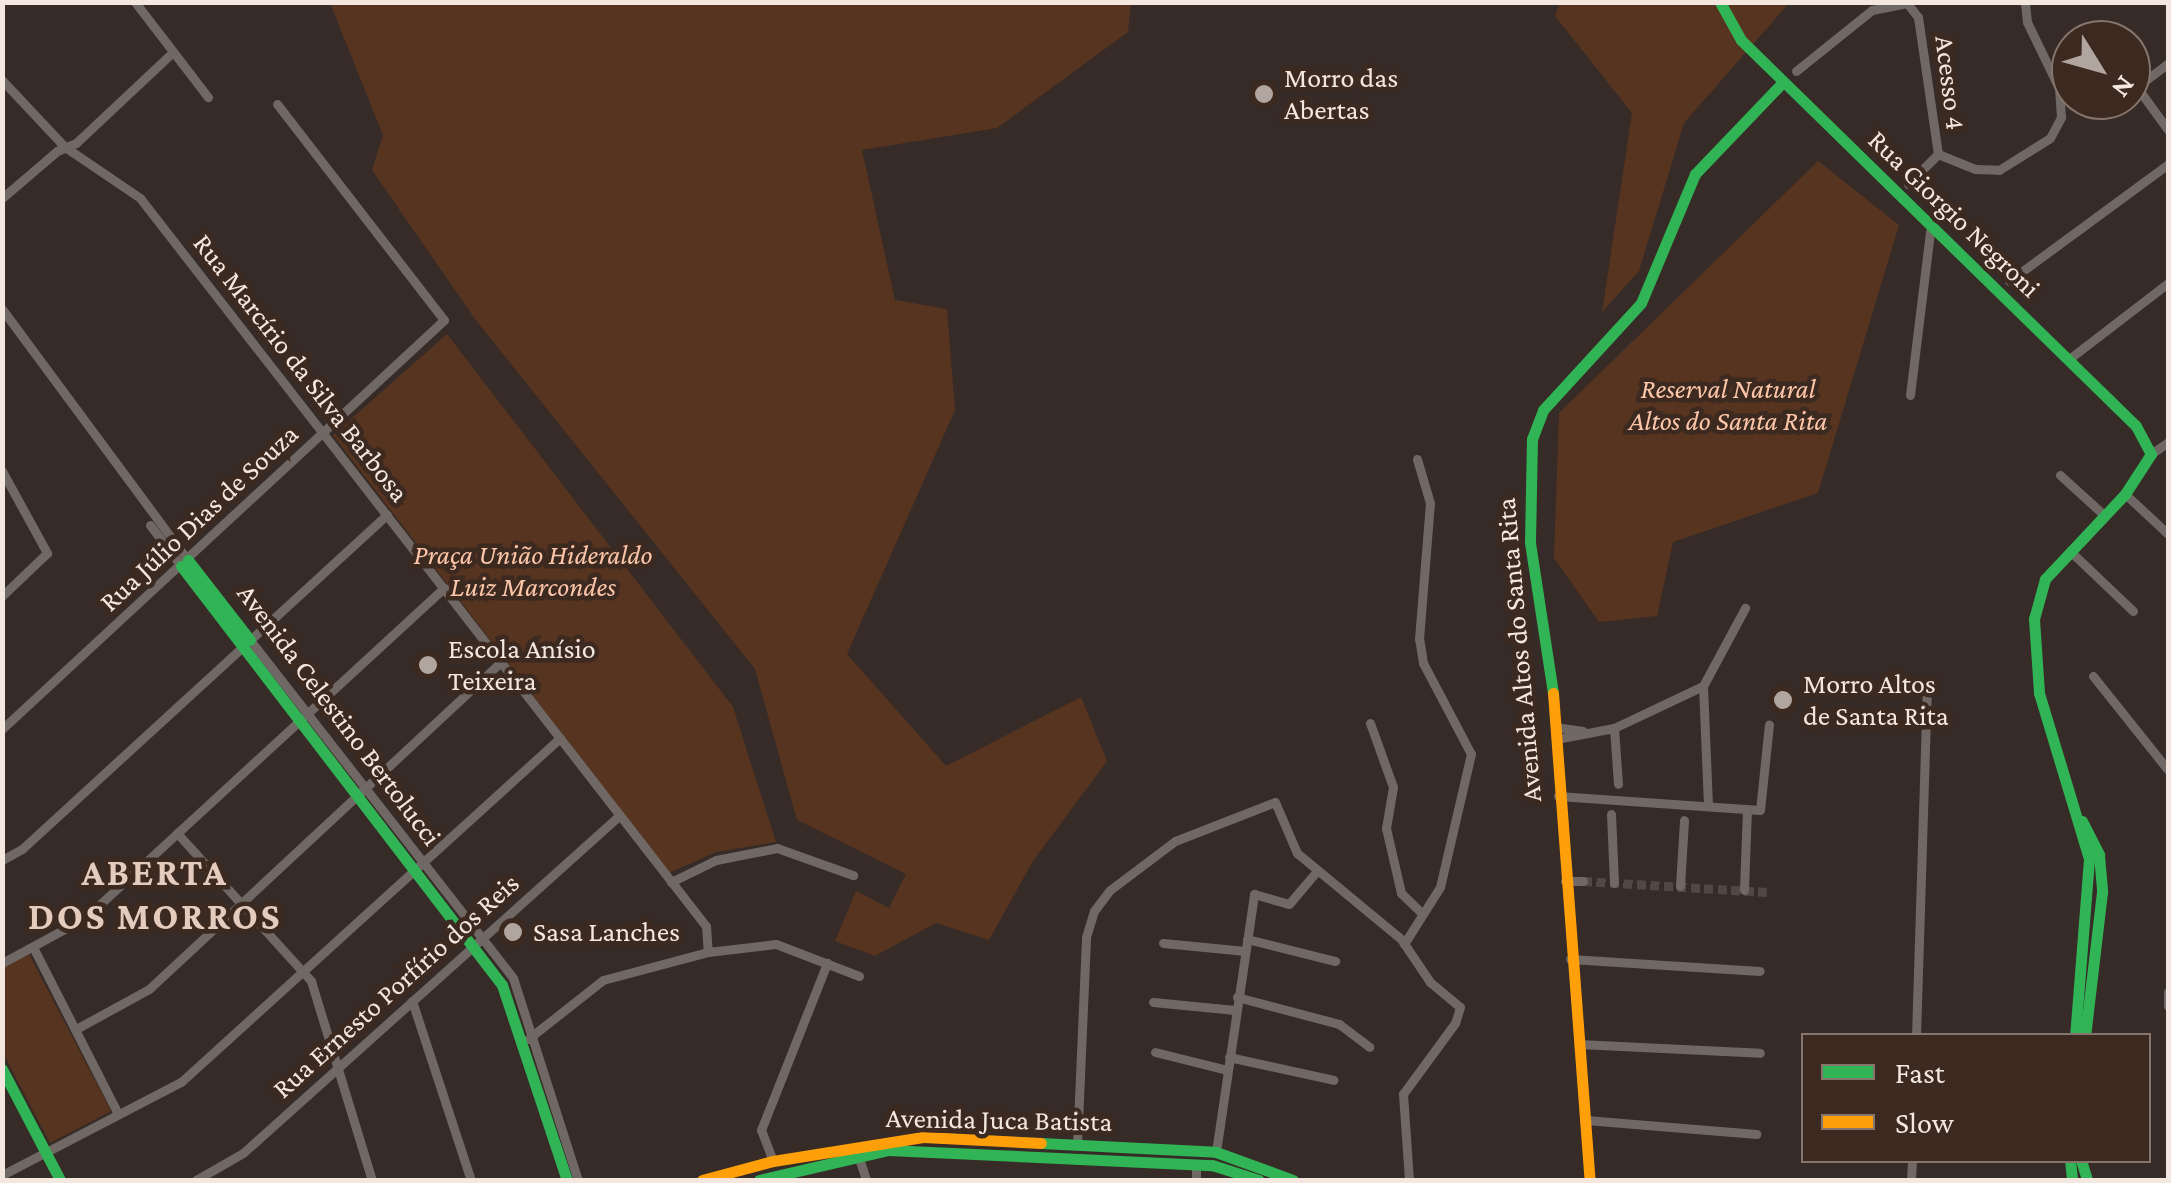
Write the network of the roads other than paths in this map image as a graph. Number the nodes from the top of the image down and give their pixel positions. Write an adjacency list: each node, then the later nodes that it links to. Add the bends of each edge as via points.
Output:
1 (134, 2): 4 (street)
2 (2025, 2): 13 (street, Acesso 4, via 2026,22 2059,88 2058,128 2027,158 1999,170)
3 (1726, 4): 7 (street, Rua Giorgio Negroni, via 1742,40)
4 (174, 52): 8 (street); 12 (street)
5 (1796, 71): 13 (street, Acesso 4, via 1872,10 1906,4 1918,17)
6 (2, 80): 12 (street, Rua Marcírio da Silva Barbosa)
7 (1783, 82): 17 (street, Rua Giorgio Negroni); 50 (street, Avenida Altos do Santa Rita, via 1694,174 1641,303 1536,423 1530,542)
8 (208, 96)
9 (277, 104): 23 (street, Rua Júlio Dias de Souza, via 444,320)
10 (2151, 106): 11 (street)
11 (2168, 130)
12 (65, 147): 16 (street); 23 (street, Rua Marcírio da Silva Barbosa, via 140,198)
13 (1938, 154): 15 (street)
14 (2168, 164): 18 (street)
15 (1908, 184)
16 (2, 198)
17 (1930, 231): 21 (street, Rua Giorgio Negroni); 22 (street)
18 (2009, 280)
19 (2168, 283): 21 (street)
20 (2, 309): 35 (street, Avenida Celestino Bertolucci)
21 (2069, 359): 25 (street, Rua Giorgio Negroni, via 2136,426)
22 (1910, 396)
23 (324, 433): 30 (street, Rua Marcírio da Silva Barbosa); 35 (street, Rua Júlio Dias de Souza)
24 (2168, 442): 25 (street)
25 (2151, 454): 29 (street)
26 (1416, 460): 74 (street, via 1430,503 1419,639 1424,663 1472,754 1444,875)
27 (2, 471): 37 (street, via 46,548 44,558)
28 (2060, 475): 31 (street)
29 (2125, 494): 31 (street); 33 (street)
30 (387, 515): 36 (street, Rua Marcírio da Silva Barbosa); 40 (street)
31 (2104, 515): 34 (street)
32 (150, 524): 35 (street, Avenida Celestino Bertolucci)
33 (2168, 534)
34 (2070, 551): 39 (street); 61 (street, via 2045,579 2034,619 2040,693)
35 (184, 563): 40 (street, Avenida Celestino Bertolucci); 49 (street, Rua Júlio Dias de Souza)
36 (444, 588): 41 (street, Rua Marcírio da Silva Barbosa); 45 (street)
37 (2, 596)
38 (1745, 608): 43 (street)
39 (2133, 611)
40 (246, 643): 45 (street, Avenida Celestino Bertolucci); 63 (street, via 22,850)
41 (501, 662): 51 (street, Rua Marcírio da Silva Barbosa); 54 (street)
42 (2092, 676): 52 (street)
43 (1702, 686): 48 (street); 56 (street)
44 (1927, 689): 96 (street)
45 (303, 717): 54 (street, Avenida Celestino Bertolucci); 62 (street)
46 (1370, 724): 74 (street, via 1393,787 1386,828 1401,892)
47 (1768, 724): 57 (street, via 1765,804)
48 (1614, 728): 50 (street); 53 (street)
49 (2, 729)
50 (1555, 733): 55 (street, Avenida Altos do Santa Rita)
51 (560, 738): 59 (street, Rua Marcírio da Silva Barbosa); 64 (street)
52 (2168, 770)
53 (1618, 784)
54 (361, 792): 64 (street, Avenida Celestino Bertolucci); 73 (street)
55 (1558, 796): 56 (street); 67 (street, Avenida Altos do Santa Rita)
56 (1708, 806): 57 (street)
57 (1747, 810): 72 (street)
58 (1610, 814): 70 (street)
59 (620, 815): 69 (street, Rua Marcírio da Silva Barbosa); 76 (street, Rua Ernesto Porfírio dos Reis)
60 (1684, 820): 71 (street)
61 (2082, 821): 97 (street, via 2091,890); 98 (street, via 2099,855 2102,892)
62 (177, 833): 73 (street); 79 (street, via 85,918)
63 (2, 860)
64 (417, 866): 76 (street, Avenida Celestino Bertolucci); 86 (street)
65 (1317, 870): 75 (street, via 1289,904 1254,894); 78 (street); 112 (street, via 1296,853 1275,802 1175,840 1110,890 1094,912 1082,985)
66 (852, 875): 69 (street, via 777,848 716,860)
67 (1565, 881): 68 (street); 82 (street, Avenida Altos do Santa Rita)
68 (1583, 881)
69 (671, 882): 81 (street, Rua Marcírio da Silva Barbosa, via 706,926)
70 (1614, 883)
71 (1680, 886)
72 (1744, 890)
73 (239, 905): 86 (street); 95 (street, via 148,989)
74 (1422, 913): 78 (street)
75 (1248, 939): 80 (street); 83 (street)
76 (478, 941): 91 (street, Rua Ernesto Porfírio dos Reis); 99 (street, Avenida Celestino Bertolucci)
77 (1164, 943): 80 (street)
78 (1404, 944): 131 (street, via 1460,1012 1408,1080)
79 (32, 946): 84 (street); 95 (street)
80 (1246, 951): 90 (street)
81 (708, 952): 85 (street, via 776,944); 99 (street, via 603,980)
82 (1570, 959): 87 (street); 100 (street, Avenida Altos do Santa Rita)
83 (1335, 960)
84 (2, 963)
85 (827, 963): 88 (street); 116 (street, via 761,1130)
86 (302, 971): 106 (street); 109 (street, via 180,1082)
87 (1760, 971)
88 (859, 976)
89 (2168, 992): 93 (street)
90 (1237, 997): 94 (street); 101 (street, via 1339,1024)
91 (412, 1001): 106 (street, Rua Ernesto Porfírio dos Reis); 122 (street)
92 (1152, 1002): 94 (street)
93 (2168, 1006)
94 (1235, 1010): 104 (street)
95 (76, 1030): 109 (street)
96 (1916, 1033)
97 (2074, 1033)
98 (2085, 1033)
99 (526, 1040): 123 (street, Avenida Celestino Bertolucci); 124 (street, Avenida Celestino Bertolucci)
100 (1579, 1044): 103 (street); 110 (street, Avenida Altos do Santa Rita)
101 (1369, 1047)
102 (1154, 1052): 107 (street)
103 (1760, 1052)
104 (1229, 1056): 107 (street); 108 (street)
105 (2, 1068): 113 (street)
106 (339, 1069): 120 (street, Rua Ernesto Porfírio dos Reis, via 244,1153); 121 (street)
107 (1227, 1070): 114 (street)
108 (1334, 1080)
109 (118, 1114): 113 (street)
110 (1586, 1120): 111 (street); 132 (street, Avenida Altos do Santa Rita)
111 (1756, 1134)
112 (1077, 1145): 114 (street, Avenida Juca Batista); 116 (street, Avenida Juca Batista, via 924,1137)
113 (46, 1152): 118 (street); 119 (street)
114 (1216, 1152): 130 (street, Avenida Juca Batista)
115 (858, 1155): 117 (street, Avenida Juca Batista, via 933,1151); 126 (street, Avenida Juca Batista); 127 (street)
116 (773, 1161): 125 (street, Avenida Juca Batista)
117 (1196, 1164): 128 (street); 129 (street, Avenida Juca Batista)
118 (2, 1175)
119 (60, 1180)
120 (196, 1180)
121 (372, 1180)
122 (471, 1180)
123 (566, 1180)
124 (578, 1180)
125 (702, 1180)
126 (759, 1180)
127 (866, 1180)
128 (1196, 1180)
129 (1258, 1180)
130 (1293, 1180)
131 (1410, 1180)
132 (1590, 1180)

